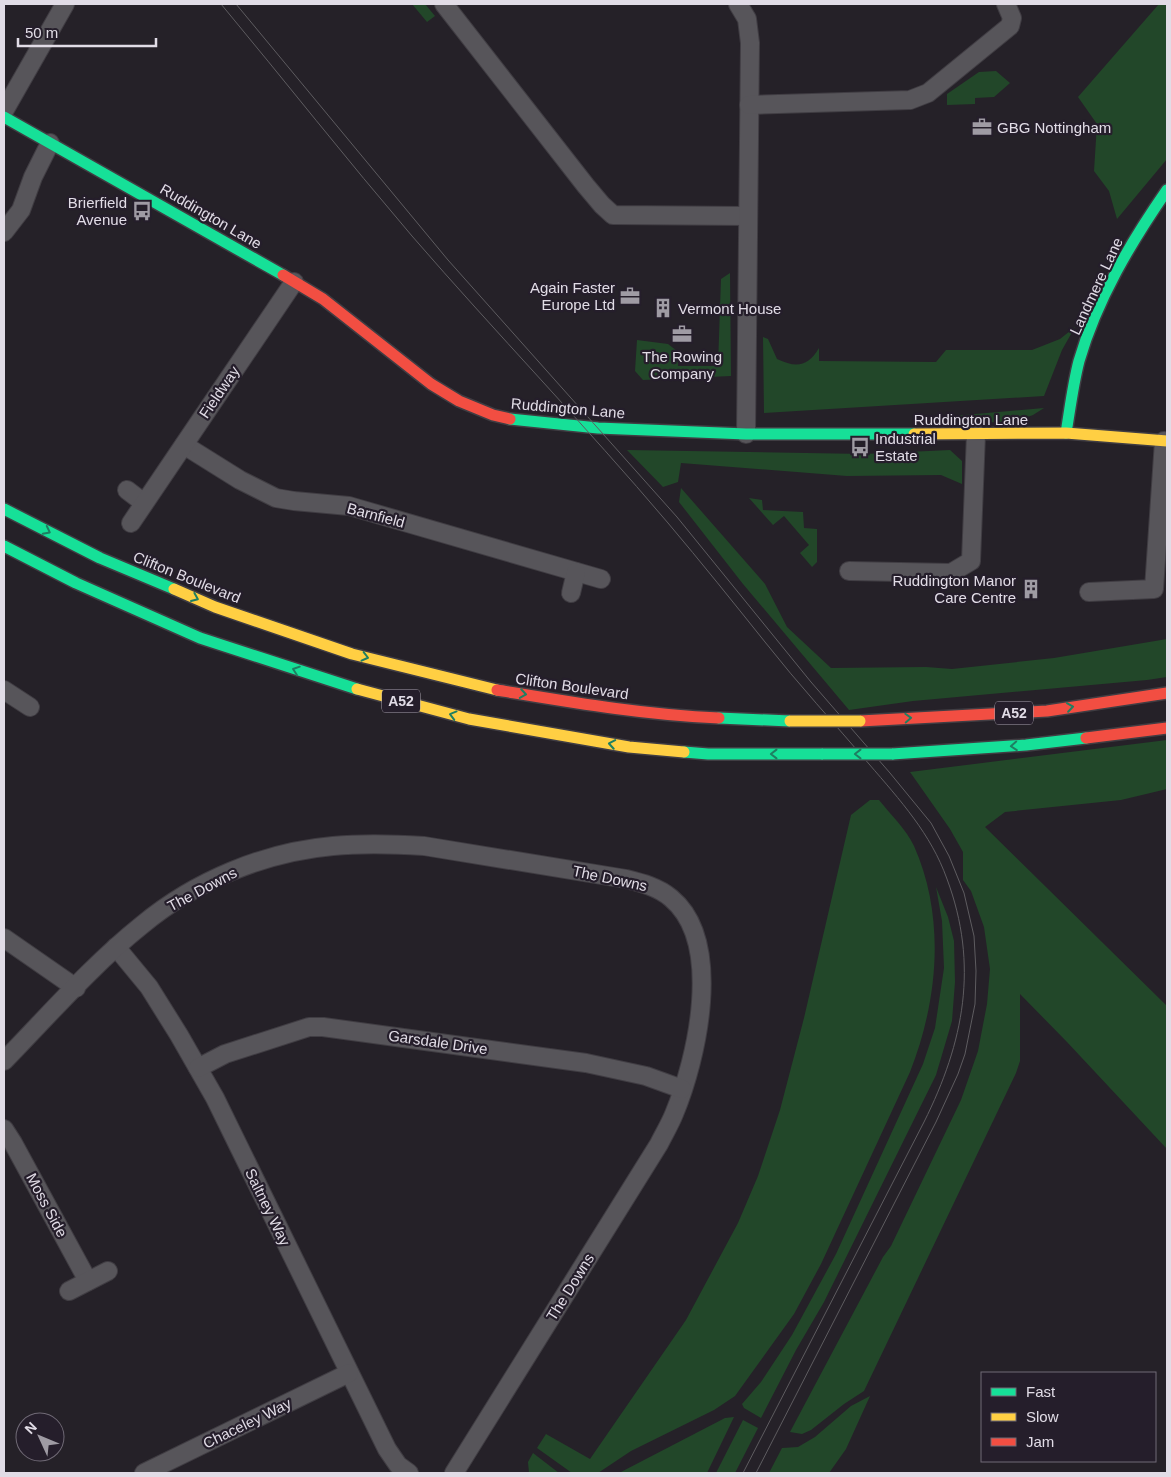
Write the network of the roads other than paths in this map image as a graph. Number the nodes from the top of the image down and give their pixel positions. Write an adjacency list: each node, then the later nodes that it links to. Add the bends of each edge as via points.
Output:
1 (65, 4): 6 (street)
2 (444, 4): 10 (street, via 612,215)
3 (738, 4): 5 (street, via 747,19 750,43)
4 (1006, 4): 5 (street, via 1012,18 1010,26 928,93 910,100)
5 (749, 106): 10 (street)
6 (4, 111)
7 (4, 117): 8 (main road, Ruddington Lane)
8 (50, 143): 11 (street, via 21,210); 12 (main road, Ruddington Lane)
9 (1167, 190): 13 (main road, Landmere Lane, via 1141,228 1092,324 1079,362)
10 (748, 216): 14 (street)
11 (4, 232)
12 (294, 282): 14 (main road, Ruddington Lane, via 323,299 431,384 459,401 493,415 517,421 583,427); 17 (street, Fieldway)
13 (1066, 433): 15 (main road, Ruddington Lane); 16 (main road, Ruddington Lane)
14 (746, 434): 15 (main road, Ruddington Lane)
15 (976, 434): 24 (street, via 971,560 951,573)
16 (1165, 441): 23 (street)
17 (184, 445): 19 (street, Fieldway); 25 (street, Barnfield, via 276,498 350,506)
18 (127, 490): 19 (street)
19 (144, 503): 21 (street, Fieldway)
20 (4, 509): 29 (main road, Clifton Boulevard / A52, one-way to 29, bridge, via 100,558 215,607 352,654 488,689 690,717 790,721 860,721 1047,711)
21 (131, 523)
22 (4, 546): 32 (main road, A52, one-way to 22, bridge, via 1026,745 892,754 708,754 629,747 469,719 338,684 200,638 76,583)
23 (1162, 547): 27 (street, via 1154,589)
24 (849, 571)
25 (576, 572): 26 (street, Barnfield); 28 (street)
26 (600, 579)
27 (1089, 592)
28 (571, 593)
29 (1167, 693)
30 (6, 696): 31 (street)
31 (30, 707)
32 (1167, 728)
33 (4, 938): 35 (street)
34 (116, 947): 35 (street, The Downs); 37 (street, Saltney Way, via 149,987); 38 (street, The Downs, via 158,913 225,874 308,849 393,844 424,846 626,879 658,889 671,898 694,930 702,979 694,1050)
35 (76, 988): 36 (street, The Downs)
36 (4, 1061)
37 (198, 1068): 38 (street, Garsdale Drive, via 225,1054 310,1028 324,1027 586,1063 646,1076); 43 (street, Saltney Way)
38 (682, 1089): 46 (street, The Downs, via 674,1114 658,1144)
39 (4, 1129): 41 (street, Moss Side)
40 (108, 1271): 41 (street)
41 (88, 1281): 42 (street)
42 (69, 1292)
43 (349, 1373): 44 (street, Chaceley Way); 45 (street, Saltney Way, via 387,1449 398,1465)
44 (144, 1473)
45 (409, 1473)
46 (454, 1473)

